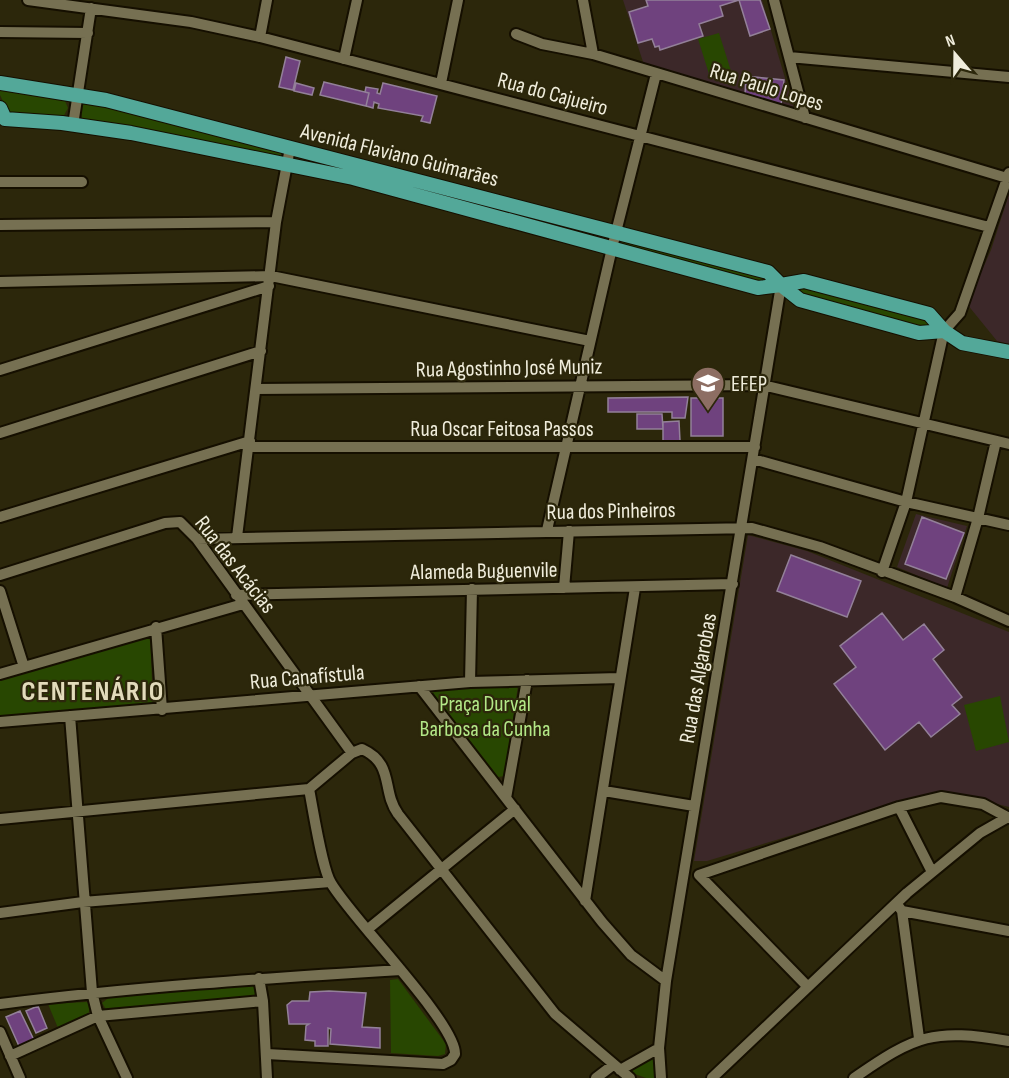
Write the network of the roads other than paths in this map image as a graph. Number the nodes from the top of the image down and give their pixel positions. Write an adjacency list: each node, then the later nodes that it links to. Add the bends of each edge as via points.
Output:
1 (28, 0): 8 (street, Rua do Cajueiro)
2 (267, 0): 12 (street)
3 (357, 0): 15 (street)
4 (458, 0): 19 (street)
5 (584, 0): 13 (street)
6 (774, 0): 14 (street)
7 (105, 4): 8 (street, Rua do Cajueiro); 12 (street, Rua do Cajueiro)
8 (91, 8): 10 (street)
9 (0, 32): 10 (street)
10 (88, 33): 20 (street)
11 (516, 34): 13 (street, Rua Paulo Lopes, via 542,44)
12 (260, 37): 15 (street, Rua do Cajueiro)
13 (593, 54): 16 (street, Rua Paulo Lopes)
14 (789, 57): 17 (street); 22 (street)
15 (344, 58): 19 (street, Rua do Cajueiro)
16 (656, 74): 22 (street, Rua Paulo Lopes); 24 (street)
17 (1009, 77)
18 (0, 83): 20 (main road, Avenida Flaviano Guimarães)
19 (441, 83): 24 (street, Rua do Cajueiro)
20 (76, 95): 23 (street); 25 (main road, Avenida Flaviano Guimarães)
21 (2, 115): 23 (main road, Avenida Flaviano Guimarães)
22 (805, 118): 27 (street, Rua Paulo Lopes)
23 (73, 125): 26 (main road, Avenida Flaviano Guimarães)
24 (640, 137): 32 (street, Rua do Cajueiro); 33 (street)
25 (290, 148): 26 (street); 33 (main road, Avenida Flaviano Guimarães)
26 (286, 164): 30 (street); 34 (main road, Avenida Flaviano Guimarães)
27 (1008, 176): 32 (street)
28 (0, 182): 29 (street)
29 (82, 182)
30 (276, 222): 31 (street); 35 (street)
31 (0, 225)
32 (989, 227): 40 (street, via 960,313)
33 (616, 231): 34 (street); 38 (main road, Avenida Flaviano Guimarães, via 768,272)
34 (612, 248): 38 (main road, Avenida Flaviano Guimarães, via 758,288); 41 (street)
35 (270, 281): 37 (street); 41 (street); 42 (street); 44 (street)
36 (0, 282): 37 (street)
37 (21, 282): 39 (street)
38 (781, 285): 40 (main road, Avenida Flaviano Guimarães, via 800,300 919,333); 40 (main road, Avenida Flaviano Guimarães, via 804,281 929,314); 45 (street, Rua das Algarobas)
39 (0, 288)
40 (944, 331): 43 (main road, via 962,343); 48 (street)
41 (590, 340): 46 (street)
42 (261, 351): 47 (street); 49 (street)
43 (1009, 352)
44 (0, 370)
45 (763, 385): 46 (street, Rua Agostinho José Muniz); 48 (street, Rua Agostinho José Muniz); 53 (street, Rua das Algarobas)
46 (579, 386): 47 (street, Rua Agostinho José Muniz); 54 (street)
47 (256, 389): 51 (street)
48 (924, 424): 50 (street, Rua Agostinho José Muniz); 56 (street)
49 (0, 433)
50 (996, 441): 52 (street, Rua Agostinho José Muniz); 58 (street)
51 (249, 444): 54 (street, Rua Oscar Feitosa Passos); 57 (street, Rua Oscar Feitosa Passos); 63 (street)
52 (1009, 444)
53 (755, 447): 54 (street, Rua Oscar Feitosa Passos); 55 (street, Rua das Algarobas)
54 (567, 448): 61 (street)
55 (753, 459): 56 (street); 60 (street, Rua das Algarobas)
56 (906, 502): 58 (street); 65 (street)
57 (0, 517)
58 (978, 518): 59 (street); 72 (street)
59 (1009, 525)
60 (741, 528): 62 (street, Rua dos Pinheiros); 65 (street, Rua dos Pinheiros, via 820,547); 67 (street, Rua das Algarobas)
61 (547, 530): 62 (street, Rua dos Pinheiros); 63 (street, Rua dos Pinheiros)
62 (569, 531): 68 (street)
63 (237, 537): 64 (street, Rua dos Pinheiros)
64 (197, 539): 66 (street, Rua das Acácias, via 184,524 170,522); 73 (street, Rua das Acácias)
65 (882, 572): 72 (street, Rua dos Pinheiros)
66 (0, 575)
67 (733, 584): 69 (street, Alameda Buguenvile); 90 (street, Rua das Algarobas)
68 (564, 588): 69 (street, Alameda Buguenvile); 70 (street, Alameda Buguenvile)
69 (635, 588): 78 (street)
70 (471, 589): 73 (street, Alameda Buguenvile); 80 (street)
71 (0, 591): 76 (street)
72 (955, 597): 74 (street, Rua dos Pinheiros)
73 (239, 599): 75 (street, Alameda Buguenvile); 82 (street, Rua das Acácias)
74 (1009, 621)
75 (156, 627): 76 (street, Alameda Buguenvile); 83 (street)
76 (24, 667): 77 (street, Alameda Buguenvile)
77 (0, 674)
78 (619, 678): 79 (street, Rua Canafístula); 88 (street)
79 (527, 680): 80 (street, Rua Canafístula); 89 (street)
80 (470, 682): 81 (street, Rua Canafístula)
81 (419, 686): 82 (street, Rua Canafístula); 89 (street)
82 (309, 695): 83 (street, Rua Canafístula); 86 (street, Rua das Acácias)
83 (162, 710): 84 (street, Rua Canafístula)
84 (70, 716): 85 (street, Rua Canafístula); 93 (street)
85 (0, 722)
86 (352, 753): 87 (street); 96 (street, via 362,749 378,760 388,780 392,805)
87 (309, 789): 93 (street); 100 (street)
88 (604, 790): 90 (street); 101 (street)
89 (506, 798): 92 (street)
90 (694, 806): 97 (street, Rua das Algarobas)
91 (899, 807): 94 (street, via 940,797 953,798 983,804); 98 (street); 99 (street)
92 (515, 809): 96 (street); 101 (street)
93 (77, 810): 95 (street); 102 (street)
94 (1009, 818): 98 (street, via 980,833)
95 (0, 819)
96 (440, 870): 105 (street); 121 (street, via 555,1014)
97 (686, 872): 99 (street); 109 (street, Rua das Algarobas)
98 (932, 872): 103 (street)
99 (699, 875): 110 (street)
100 (330, 882): 102 (street); 105 (street)
101 (585, 901): 109 (street, via 631,955)
102 (83, 902): 104 (street); 111 (street)
103 (899, 907): 106 (street); 110 (street); 116 (street)
104 (0, 913)
105 (368, 929): 107 (street)
106 (1009, 931)
107 (401, 970): 108 (street); 119 (street, via 454,1042 453,1058 442,1064)
108 (259, 978): 111 (street); 112 (street)
109 (666, 981): 118 (street, Rua das Algarobas)
110 (808, 987): 128 (street)
111 (92, 992): 113 (street); 114 (street)
112 (263, 1001): 114 (street); 119 (street)
113 (0, 1004)
114 (98, 1016): 120 (street); 123 (street)
115 (0, 1032): 120 (street)
116 (919, 1038): 117 (street, via 961,1035); 129 (street)
117 (1009, 1041)
118 (659, 1048): 121 (street); 127 (street, Rua das Algarobas)
119 (267, 1054): 124 (street)
120 (10, 1056): 122 (street)
121 (616, 1067): 125 (street); 126 (street)
122 (20, 1078)
123 (127, 1078)
124 (267, 1078)
125 (596, 1078)
126 (630, 1078)
127 (661, 1078)
128 (712, 1078)
129 (854, 1078)

